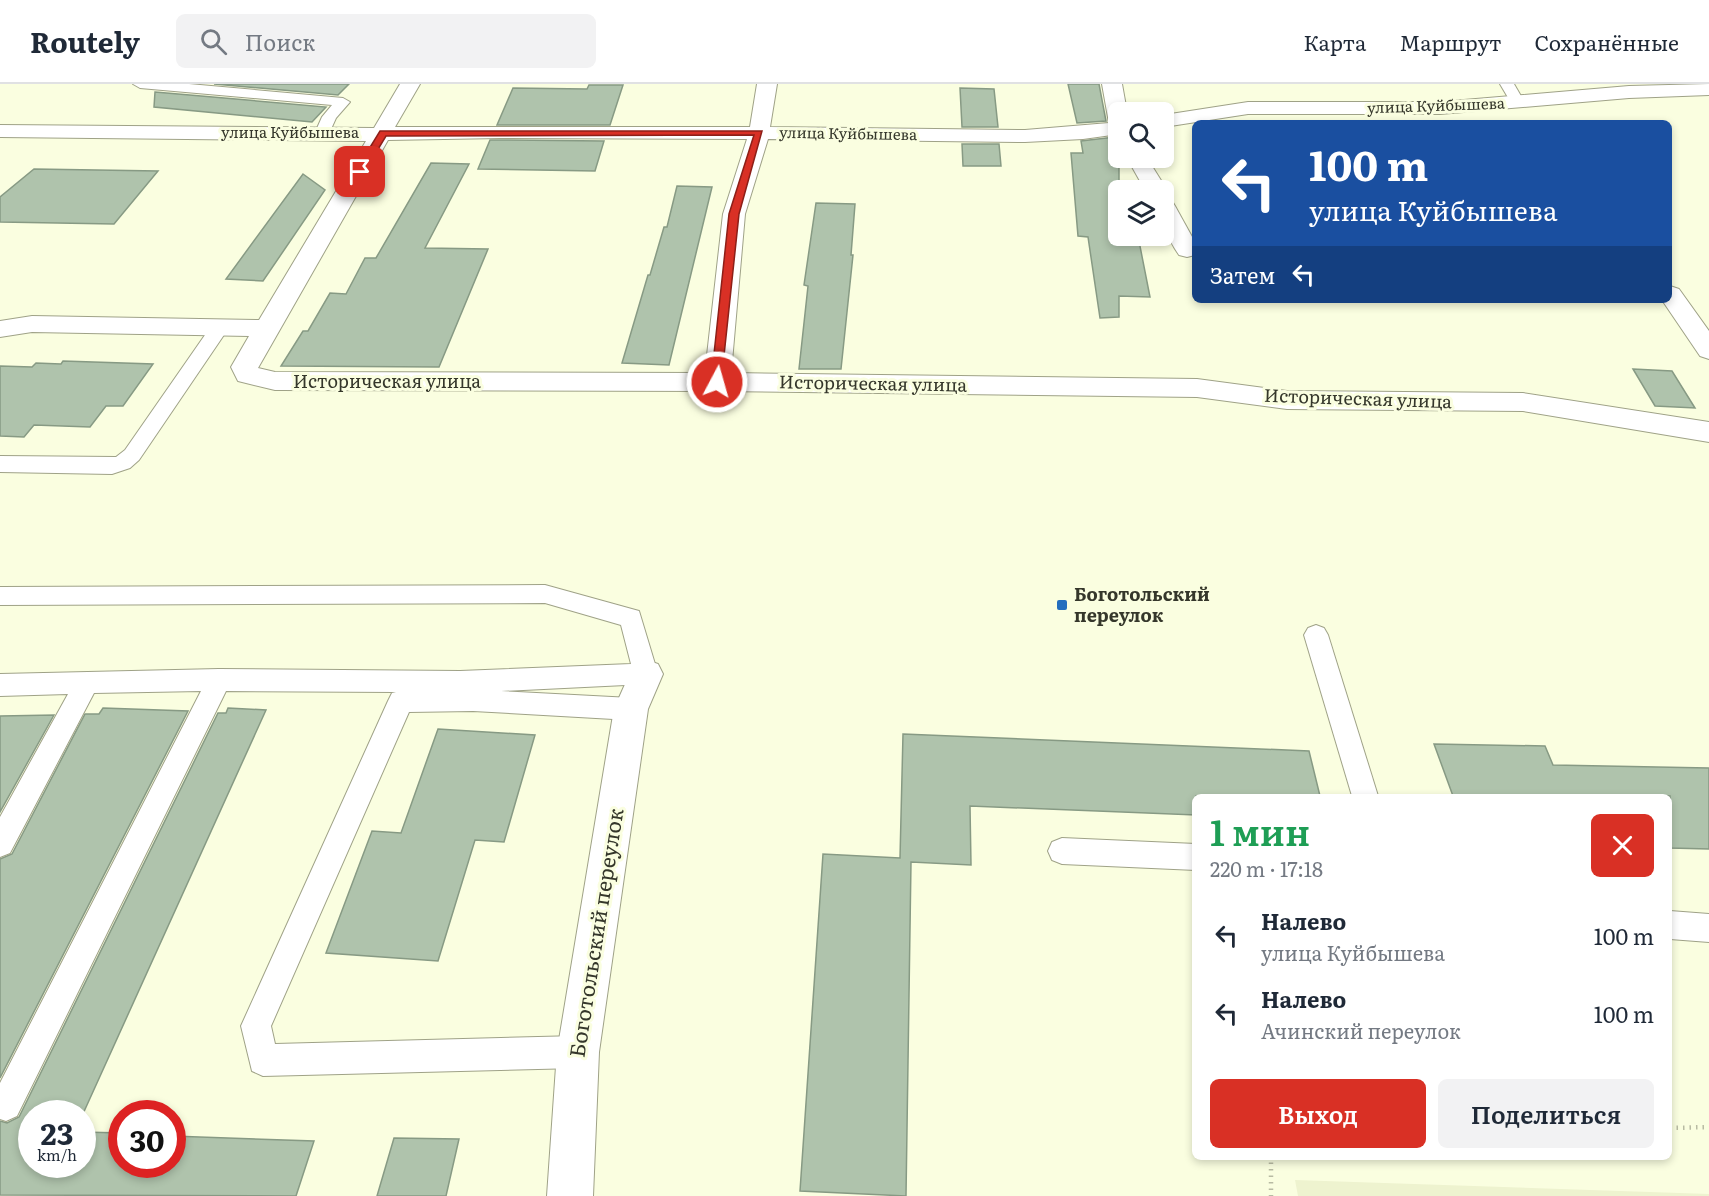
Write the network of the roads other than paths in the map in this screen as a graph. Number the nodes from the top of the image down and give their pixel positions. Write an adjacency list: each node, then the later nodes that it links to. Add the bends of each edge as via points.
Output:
1 (140, 84): 14 (lane, via 343,102 329,117)
2 (410, 84): 12 (street)
3 (767, 84): 13 (street)
4 (1112, 84): 7 (street)
5 (1507, 84): 8 (lane)
6 (1709, 89): 8 (street, улица Куйбышева, via 1629,92)
7 (1115, 102)
8 (1532, 107): 9 (street, улица Куйбышева, via 1248,108)
9 (1174, 119)
10 (1108, 130): 13 (street, улица Куйбышева, via 1025,136)
11 (0, 131): 14 (street, улица Куйбышева)
12 (383, 133): 13 (street, улица Куйбышева); 14 (street, улица Куйбышева); 19 (street)
13 (759, 133): 22 (street, via 734,214)
14 (322, 135)
15 (1174, 226): 16 (street)
16 (1186, 250)
17 (1672, 297): 21 (street)
18 (221, 326): 19 (street); 20 (street, via 32,324); 24 (lane, via 123,463)
19 (267, 328): 22 (street, Историческая улица, via 244,367 247,375 259,380)
20 (0, 329)
21 (1709, 350)
22 (717, 382): 23 (street, Историческая улица, via 1197,388 1287,400 1523,402)
23 (1709, 432)
24 (0, 464)
25 (0, 596): 30 (lane, via 545,594 631,618)
26 (1316, 635): 31 (lane)
27 (219, 680): 28 (lane); 30 (lane, via 460,682); 38 (lane)
28 (87, 683): 29 (lane); 32 (lane)
29 (0, 685)
30 (639, 692): 37 (street, Боготольский переулок); 37 (lane, via 401,701 256,1026 263,1060)
31 (1364, 794)
32 (0, 844)
33 (1062, 851): 34 (lane)
34 (1192, 857)
35 (1672, 925): 36 (lane)
36 (1709, 928)
37 (578, 1052): 39 (street, Боготольский переулок)
38 (6, 1105)
39 (570, 1196)

